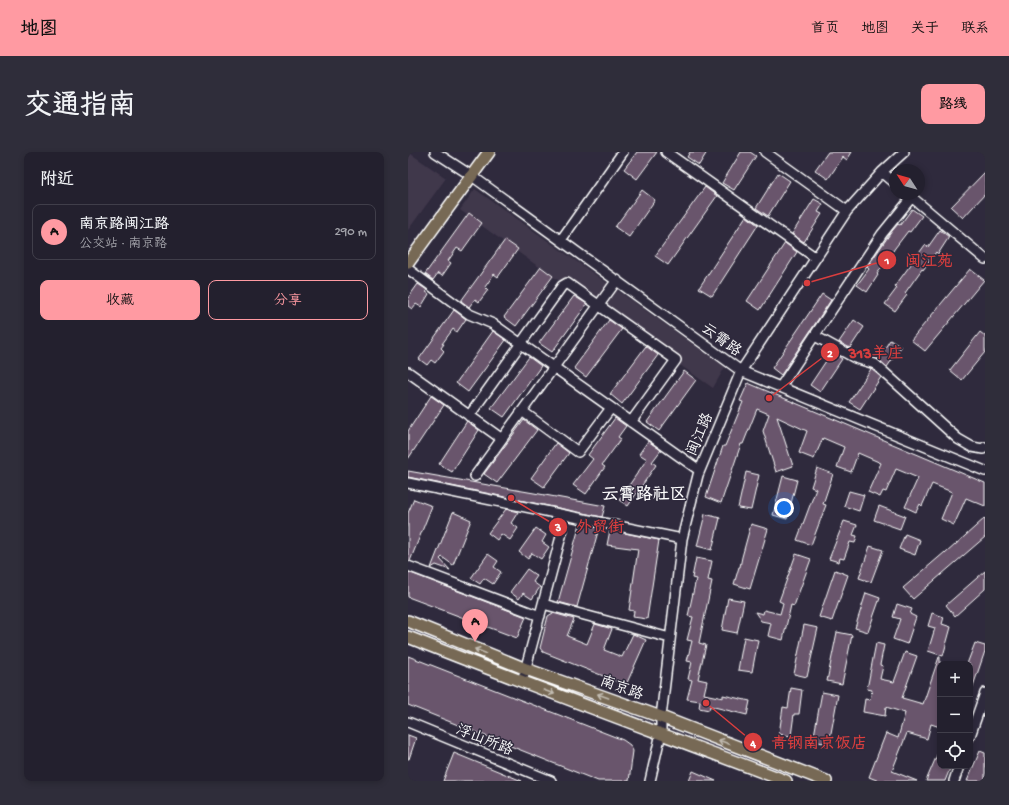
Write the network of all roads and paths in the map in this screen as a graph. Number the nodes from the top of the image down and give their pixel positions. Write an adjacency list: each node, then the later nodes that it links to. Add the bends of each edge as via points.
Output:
1 (435, 152): 8 (street, 云霄路)
2 (489, 152): 8 (main road)
3 (623, 152): 13 (street)
4 (666, 152): 14 (street)
5 (766, 152): 12 (street)
6 (904, 152): 7 (street, 闽江路)
7 (882, 172): 9 (street); 12 (street, 闽江路)
8 (472, 176): 13 (street, 云霄路); 16 (main road)
9 (889, 178)
10 (907, 200): 20 (street)
11 (915, 200): 15 (street)
12 (847, 211): 14 (street, 闽江路)
13 (561, 240): 18 (street, 云霄路)
14 (816, 258): 23 (street, 闽江路)
15 (985, 259)
16 (408, 263)
17 (408, 269): 21 (street, via 469,314 493,324)
18 (617, 280): 19 (street); 23 (street, 云霄路)
19 (599, 306): 21 (street, via 567,283 562,286); 22 (street); 29 (street, via 676,360)
20 (815, 336): 25 (street); 31 (street, via 855,358 875,364 958,439 972,447 983,449)
21 (520, 344): 22 (street); 28 (street)
22 (554, 368): 26 (street); 27 (street)
23 (741, 371): 25 (street, 云霄路); 32 (street, 闽江路)
24 (408, 372): 28 (street)
25 (781, 386): 33 (street, 云霄路)
26 (611, 408): 27 (street, via 578,452); 29 (street)
27 (522, 411): 30 (street)
28 (469, 416): 30 (street)
29 (631, 422): 32 (street)
30 (502, 439): 34 (street)
31 (985, 446)
32 (699, 470): 37 (street, 闽江路)
33 (985, 471)
34 (475, 476)
35 (408, 483): 37 (street)
36 (563, 529): 39 (street)
37 (682, 539): 43 (street, 闽江路)
38 (408, 566): 40 (street)
39 (543, 604): 40 (street); 43 (street)
40 (540, 616): 44 (street)
41 (408, 621): 44 (main road, 南京路, one-way to 41)
42 (408, 637): 45 (main road, 南京路)
43 (670, 638): 47 (street, 闽江路)
44 (526, 669): 45 (street); 47 (main road, 南京路, one-way to 44)
45 (522, 682): 49 (main road, 南京路, one-way to 49)
46 (985, 693): 50 (street)
47 (660, 717): 49 (street, 闽江路); 55 (main road, 南京路, one-way to 47)
48 (408, 722): 52 (street, 浮山所路)
49 (660, 733): 53 (street, 闽江路); 54 (main road, 南京路)
50 (971, 733)
51 (958, 769): 56 (street)
52 (551, 781)
53 (650, 781)
54 (786, 781)
55 (826, 781)
56 (954, 781)

